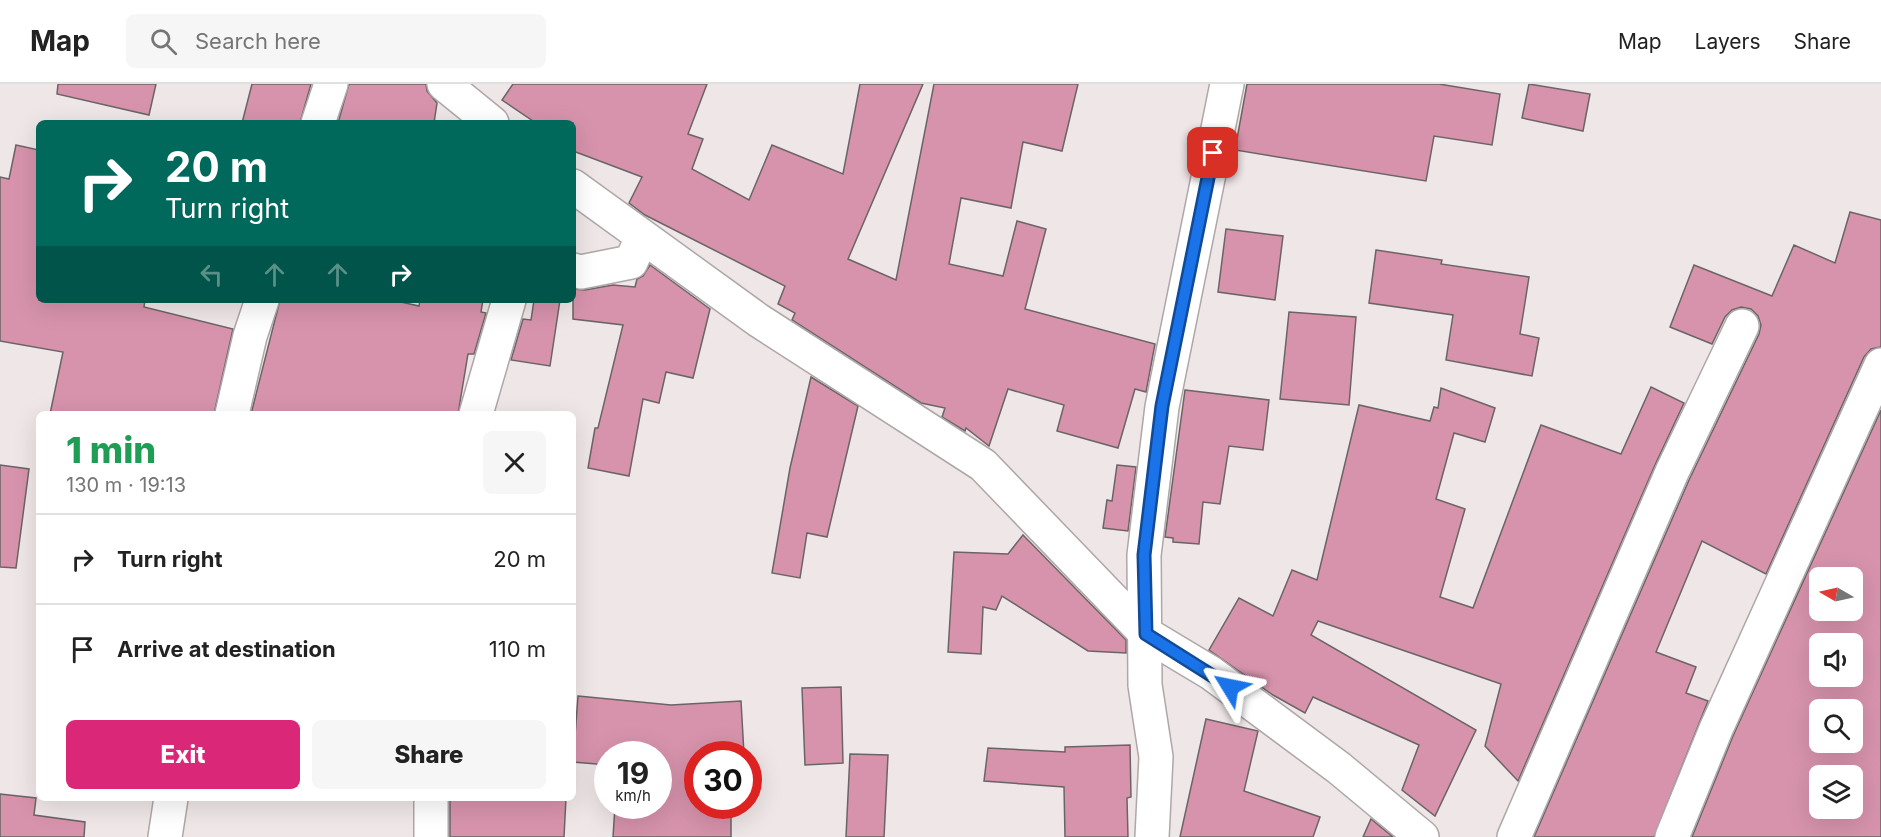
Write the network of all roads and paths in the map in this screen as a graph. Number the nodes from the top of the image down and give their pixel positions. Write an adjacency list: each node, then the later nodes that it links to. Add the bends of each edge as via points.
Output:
1 (331, 84): 4 (street)
2 (444, 84): 5 (street)
3 (1227, 84): 15 (street, via 1162,406 1144,555)
4 (319, 120)
5 (488, 120)
6 (576, 188): 7 (street)
7 (642, 237): 8 (street, via 631,262); 15 (street, via 758,320 983,465)
8 (576, 271)
9 (261, 303): 13 (street)
10 (508, 303): 14 (street)
11 (1742, 326): 22 (street, via 1672,472)
12 (1881, 365): 23 (street, via 1716,729)
13 (233, 411)
14 (477, 411)
15 (1146, 634): 20 (street, via 1145,685 1156,757); 21 (street, via 1211,673)
16 (171, 801): 18 (street)
17 (431, 801): 19 (street)
18 (165, 837)
19 (431, 837)
20 (1152, 837)
21 (1422, 837)
22 (1514, 837)
23 (1672, 837)

